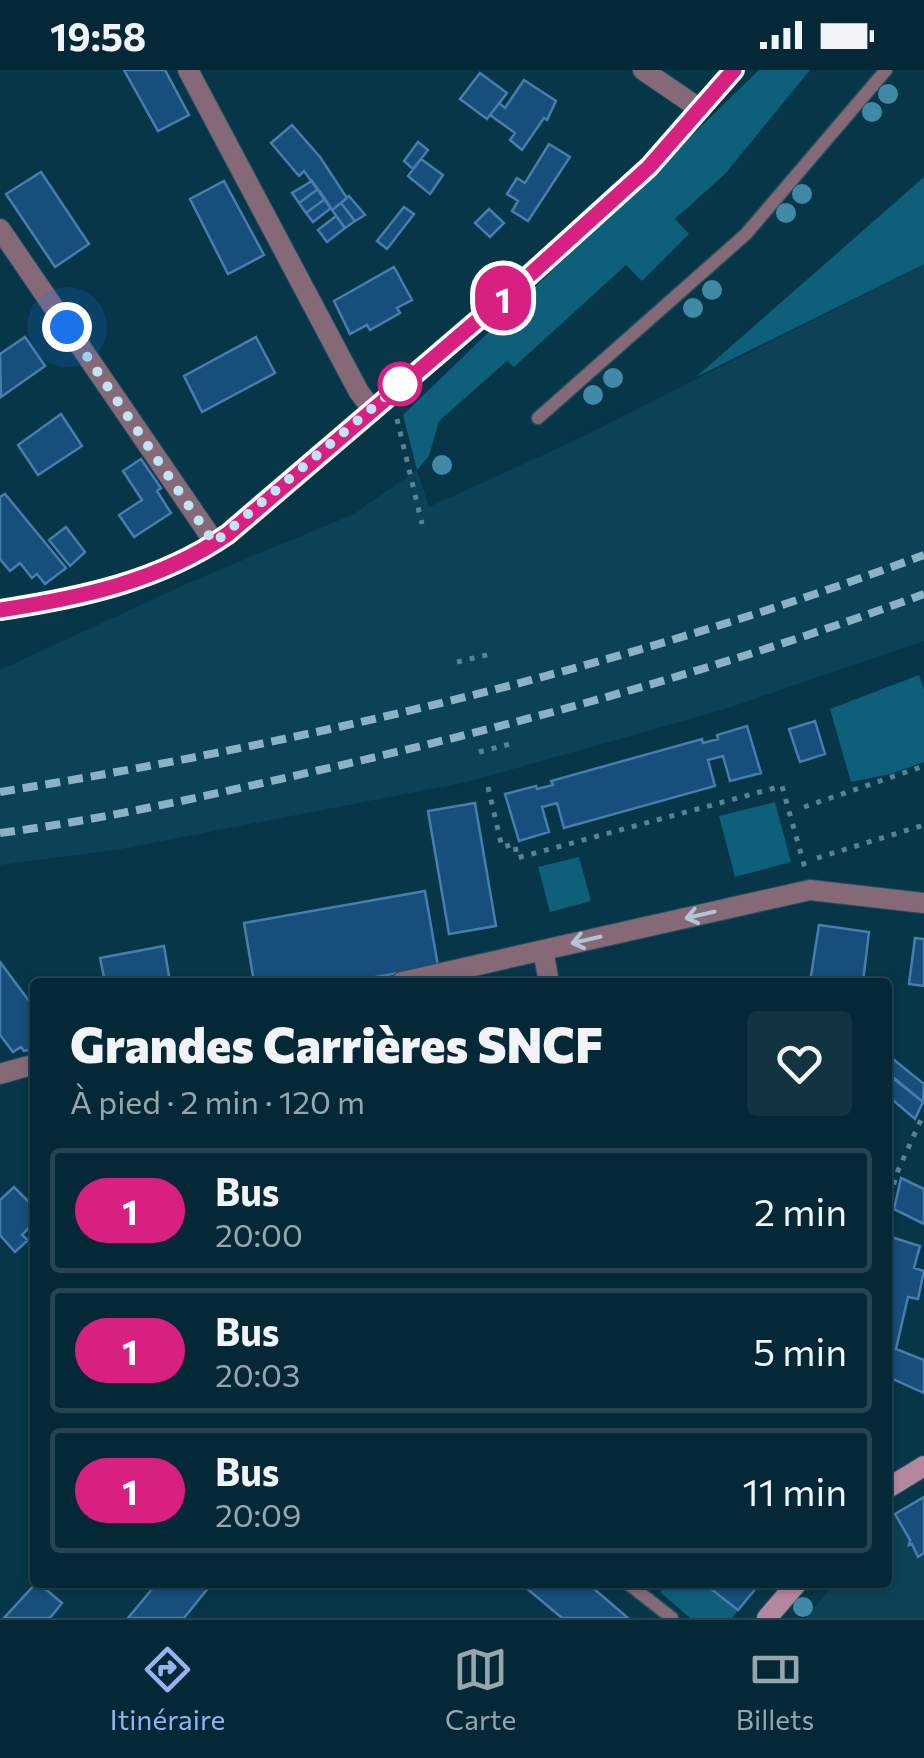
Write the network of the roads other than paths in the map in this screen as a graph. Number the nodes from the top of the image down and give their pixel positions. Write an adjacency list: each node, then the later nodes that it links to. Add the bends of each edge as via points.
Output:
1 (188, 70): 7 (street)
2 (643, 70): 5 (street)
3 (734, 70): 5 (street)
4 (886, 70): 8 (lane, via 746,234)
5 (700, 109): 7 (street, via 649,167)
6 (0, 229): 9 (street)
7 (372, 409): 9 (street)
8 (538, 418)
9 (214, 543): 10 (street, via 123,584)
10 (0, 609)
11 (924, 903): 12 (street, one-way to 12, via 808,882)
12 (543, 950): 13 (street); 14 (street)
13 (420, 978)
14 (547, 978)
15 (30, 1065): 16 (street)
16 (0, 1074)
17 (924, 1466): 18 (main road)
18 (892, 1486)
19 (634, 1588): 21 (lane)
20 (793, 1588): 22 (main road)
21 (672, 1618)
22 (768, 1618)

